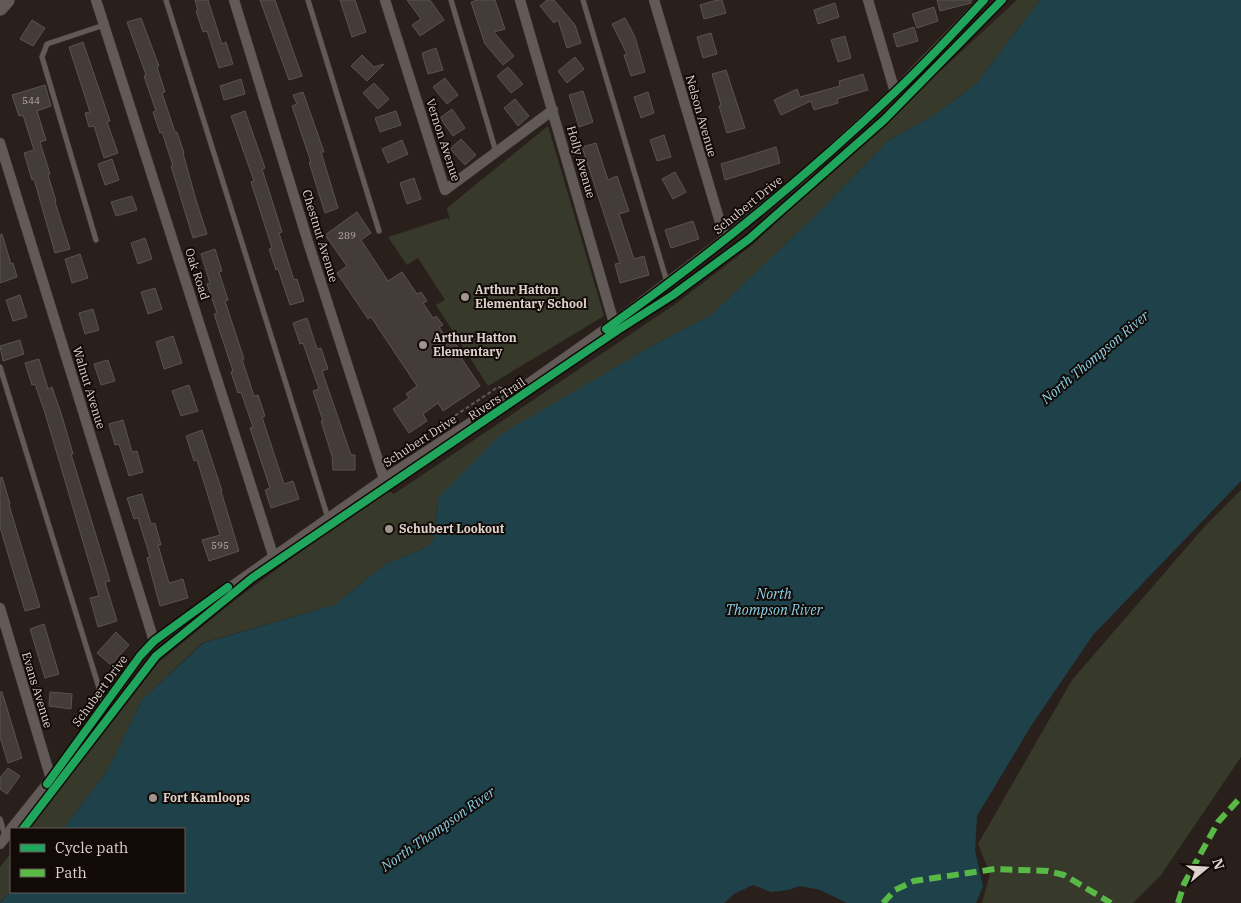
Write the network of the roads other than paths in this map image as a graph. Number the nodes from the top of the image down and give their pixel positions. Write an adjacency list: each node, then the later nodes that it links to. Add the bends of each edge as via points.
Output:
1 (7, 0): 13 (main road)
2 (96, 0): 14 (street, Oak Road)
3 (166, 0): 26 (lane)
4 (234, 0): 25 (street, Chestnut Avenue)
5 (308, 0): 19 (lane)
6 (385, 0): 18 (street, Vernon Avenue, via 444,190)
7 (451, 0): 18 (lane)
8 (520, 0): 16 (street, Holly Avenue)
9 (583, 0): 22 (lane)
10 (654, 0): 20 (street, Nelson Avenue)
11 (868, 0): 15 (street)
12 (984, 0): 15 (street, Schubert Drive)
13 (0, 8)
14 (104, 24): 21 (lane, via 47,44 42,57); 27 (street, Oak Road)
15 (895, 92): 20 (street, Schubert Drive, via 802,177)
16 (553, 110): 18 (street, Vernon Avenue); 23 (street, Holly Avenue)
17 (0, 143): 29 (street, Walnut Avenue)
18 (496, 152)
19 (380, 231)
20 (725, 239): 22 (street, Schubert Drive)
21 (96, 240)
22 (668, 284): 23 (street, Schubert Drive)
23 (614, 323): 25 (street, Schubert Drive, via 504,401)
24 (0, 366): 30 (lane)
25 (384, 479): 26 (street, Schubert Drive)
26 (328, 518): 27 (street, Schubert Drive)
27 (274, 555): 29 (street, Schubert Drive)
28 (0, 608): 31 (street, Evans Avenue)
29 (154, 641): 30 (street, Schubert Drive)
30 (105, 705): 31 (street, Schubert Drive)
31 (51, 779): 33 (street, Schubert Drive)
32 (0, 819): 34 (lane)
33 (12, 828)
34 (7, 835)

